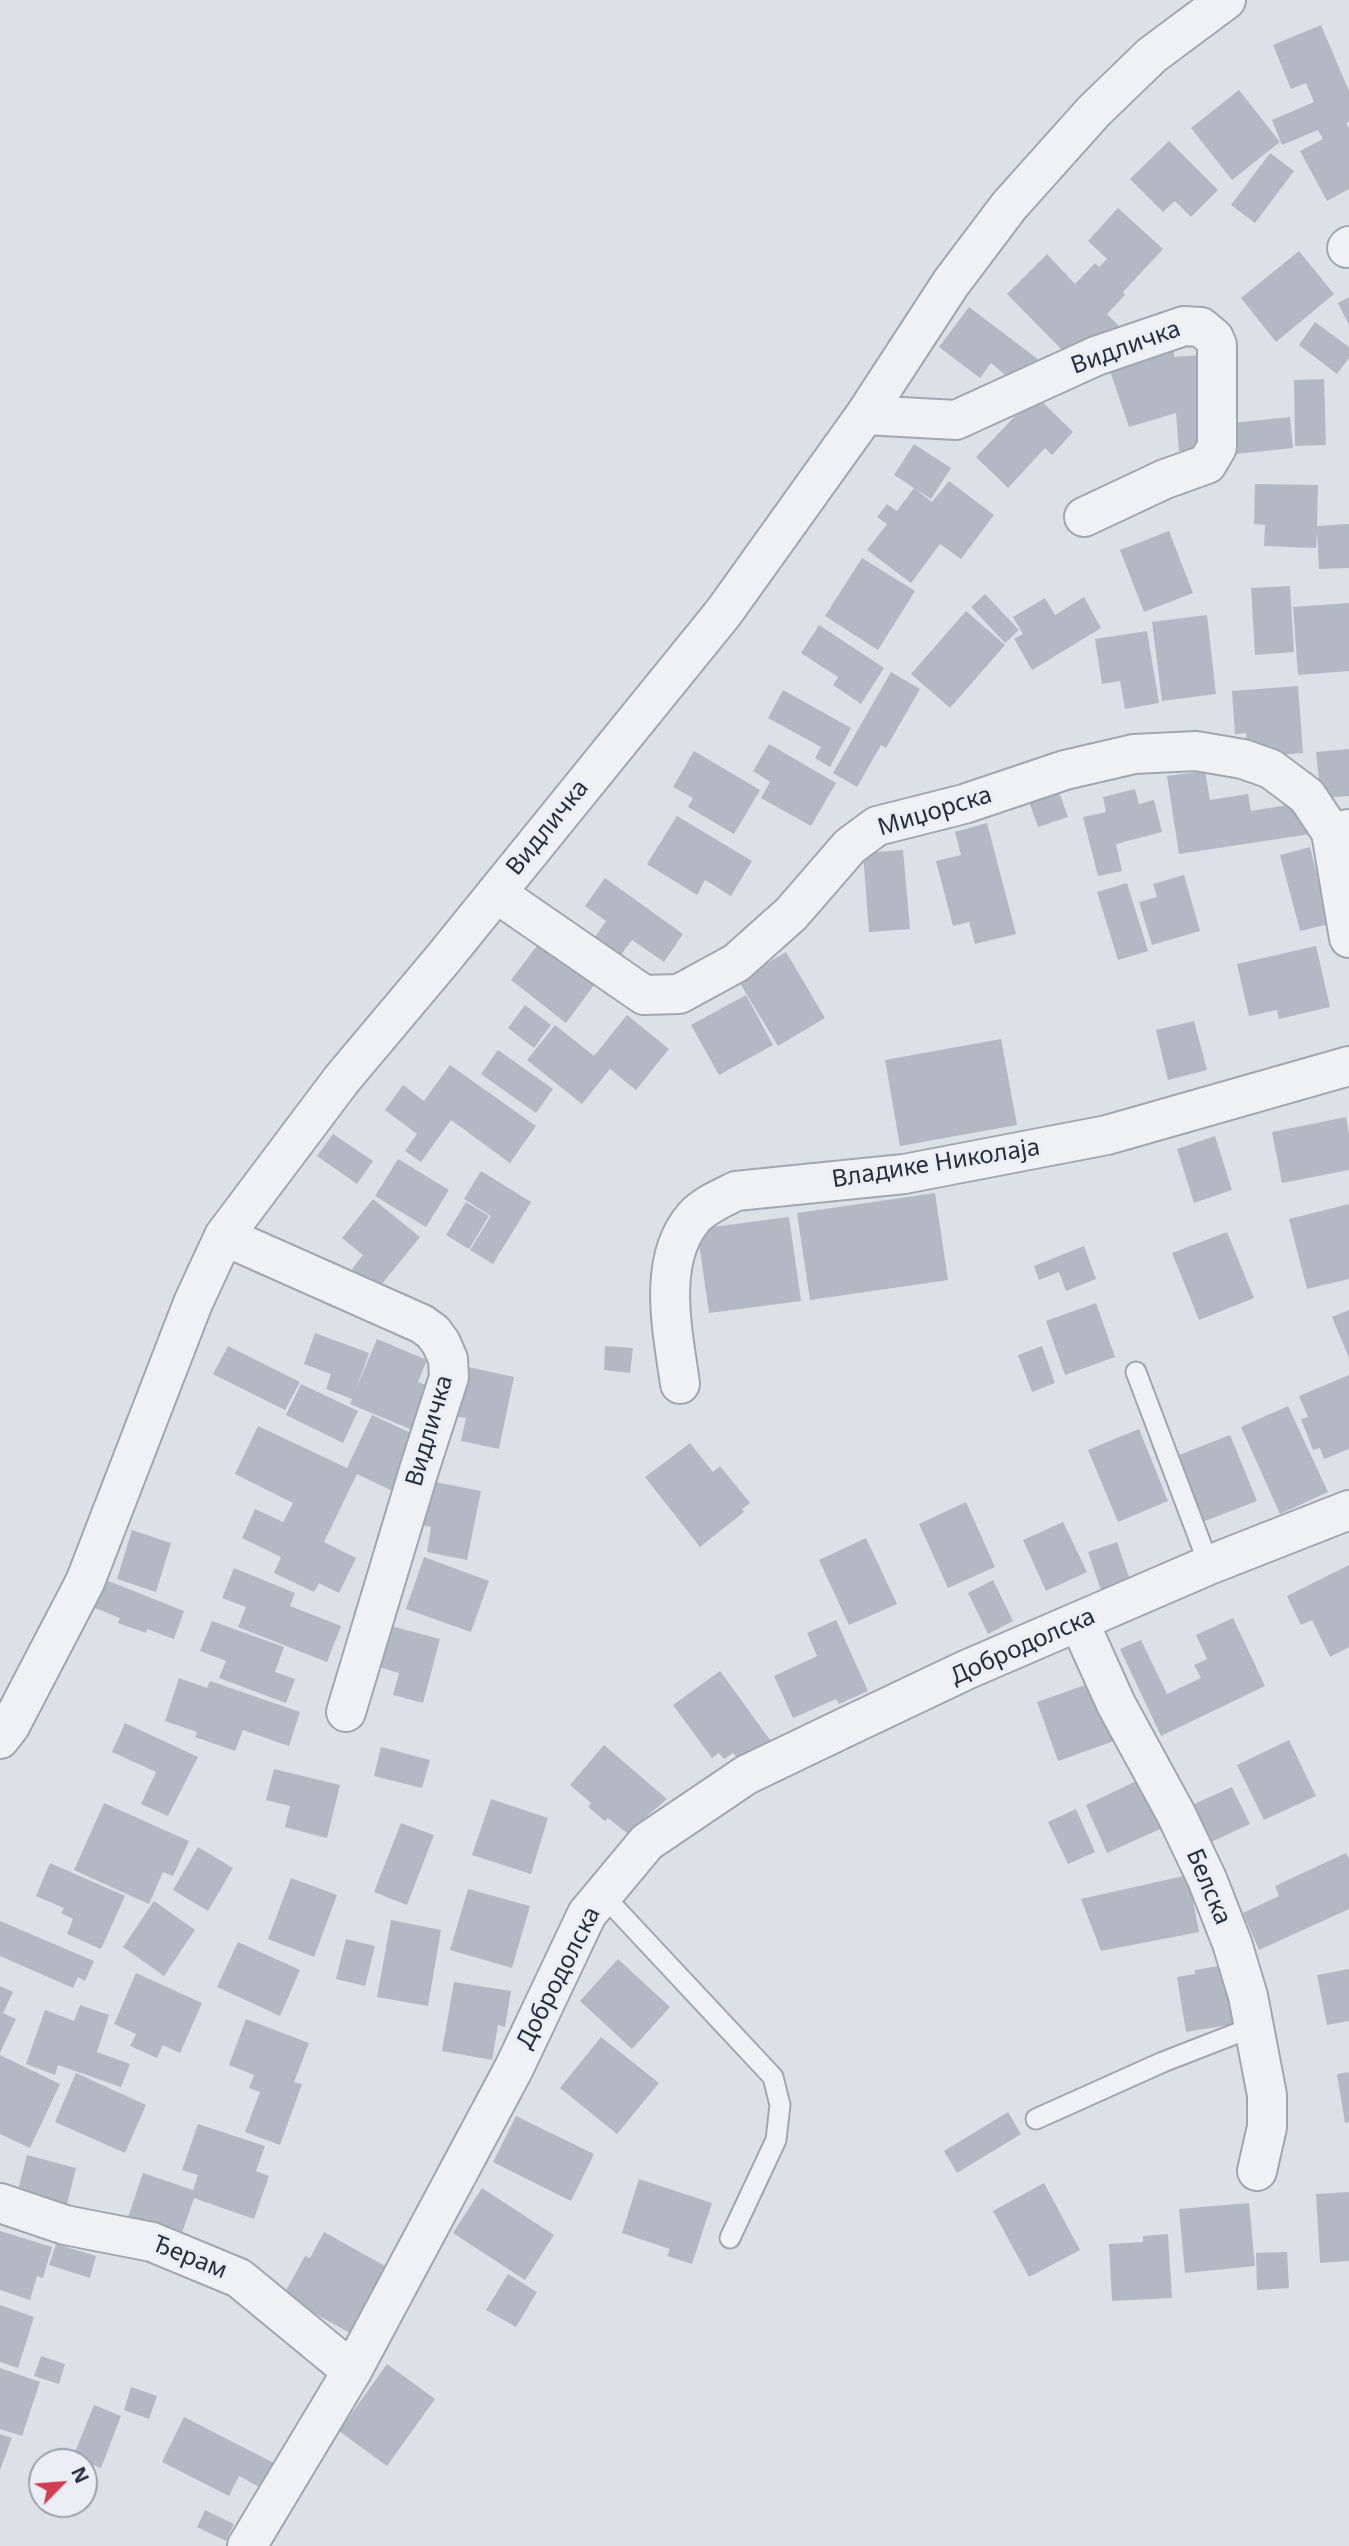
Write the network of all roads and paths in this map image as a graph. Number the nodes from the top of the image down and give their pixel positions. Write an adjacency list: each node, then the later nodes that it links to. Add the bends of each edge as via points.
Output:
1 (1226, 0): 2 (street, Видличка, via 1143,64 1009,206 951,282)
2 (865, 415): 3 (street, Видличка, via 956,420 1096,356 1184,326 1201,327 1217,345 1217,447 1207,464); 5 (street, Видличка, via 724,612)
3 (1084, 517)
4 (1340, 830): 5 (street, Миџорска, via 1307,796 1271,769 1243,759 1196,751 1133,754 1065,770 964,804 877,826 850,846 792,914 736,963 679,994 643,995); 6 (street)
5 (496, 893): 8 (street, Видличка, via 342,1079)
6 (1349, 938)
7 (1349, 1066): 10 (street, Владике Николаја, via 1107,1135 904,1174 736,1191 695,1216 677,1244 671,1276 672,1323)
8 (224, 1236): 14 (street, Видличка, via 422,1324 433,1332 448,1359 449,1377); 15 (street, Видличка, via 193,1303 85,1582)
9 (1136, 1372): 12 (lane)
10 (680, 1384)
11 (1349, 1510): 12 (street, Добродолска)
12 (1209, 1564): 13 (street, Добродолска)
13 (1079, 1622): 16 (street, Добродолска, via 966,1670 746,1775 647,1842); 17 (street, Белска, via 1207,1879 1236,1956)
14 (346, 1712)
15 (0, 1739)
16 (602, 1894): 21 (lane, via 773,2077 780,2105 776,2140); 22 (street, Добродолска, via 587,1914 514,2068)
17 (1253, 2027): 18 (lane); 19 (street, Белска, via 1267,2095 1267,2127)
18 (1036, 2119)
19 (1257, 2171)
20 (0, 2203): 22 (street, Ђерам, via 65,2225 152,2242 239,2278)
21 (730, 2238)
22 (352, 2371): 23 (street, Добродолска)
23 (247, 2546)

